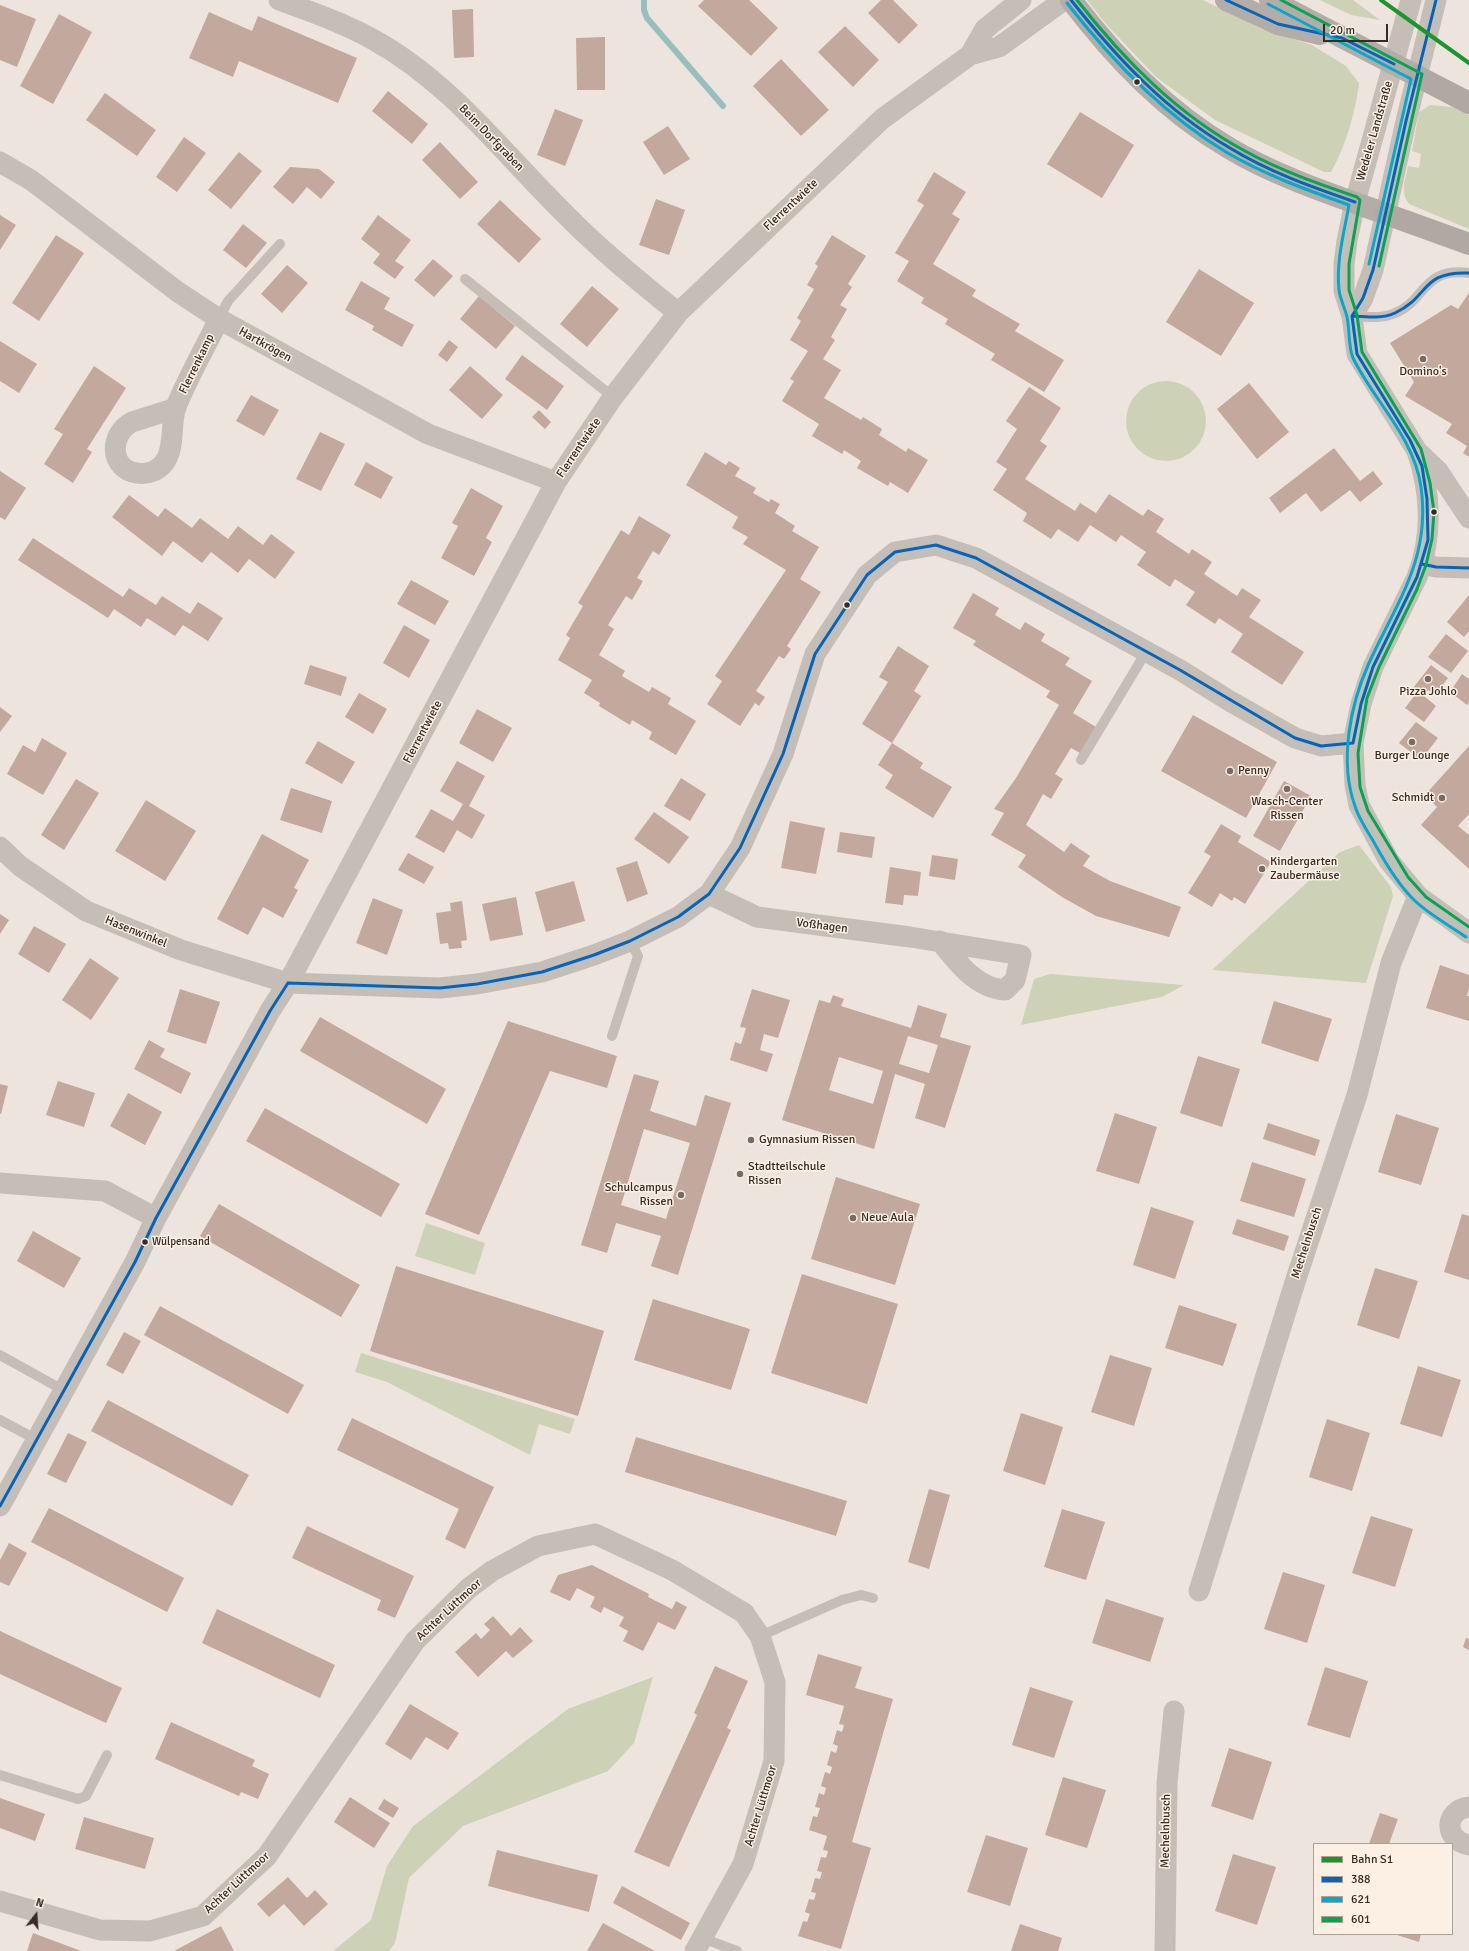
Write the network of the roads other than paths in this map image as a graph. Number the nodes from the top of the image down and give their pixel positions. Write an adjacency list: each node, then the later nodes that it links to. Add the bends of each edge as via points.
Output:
1 (279, 0): 21 (street, Beim Dorfgraben, via 323,16 374,40 414,67 462,105 563,213 608,256)
2 (1021, 0): 10 (street, Flerrentwiete, via 985,29)
3 (1064, 0): 10 (street, Flerrentwiete, via 999,48)
4 (1071, 0): 15 (main road, via 1124,64 1150,90 1197,127 1230,149 1263,165)
5 (1226, 0): 9 (main road, via 1278,24)
6 (1270, 0): 9 (main road)
7 (1411, 0): 11 (street, Wedeler Landstraße)
8 (1436, 0): 12 (street)
9 (1342, 38): 11 (main road)
10 (970, 55): 21 (street, Flerrentwiete, via 882,120)
11 (1394, 64): 12 (main road); 15 (street, Wedeler Landstraße)
12 (1417, 76): 13 (highway); 16 (street)
13 (1469, 103)
14 (0, 162): 23 (street, Hartkrögen, via 31,180 178,292)
15 (1355, 202): 16 (main road); 22 (street, Wedeler Landstraße, via 1344,264 1344,291)
16 (1386, 214): 18 (highway); 22 (street, via 1364,298)
17 (280, 244): 23 (lane, via 228,301)
18 (1469, 244)
19 (1469, 273): 22 (lane, via 1451,272 1440,275 1394,314 1380,317)
20 (465, 279): 24 (lane)
21 (678, 313): 24 (street, Flerrentwiete)
22 (1352, 316): 26 (street, Wedeler Landstraße, via 1357,354)
23 (219, 320): 25 (street, Flerrenkamp); 27 (street, Hartkrögen, via 428,434)
24 (613, 397): 27 (street, Flerrentwiete)
25 (176, 408)
26 (1417, 452): 28 (street, Wedeler Landstraße, via 1438,471); 29 (street, via 1423,472 1429,518 1428,540)
27 (556, 482): 40 (street, Flerrentwiete)
28 (1469, 518)
29 (1422, 564): 30 (street); 32 (street, via 1373,667 1361,704)
30 (1469, 568)
31 (1146, 652): 32 (street, Hasenwinkel, via 1295,738 1321,746); 33 (lane); 35 (street, Hasenwinkel, via 976,558 936,545 895,552 867,575 815,654 783,754 740,848)
32 (1353, 743): 36 (street, via 1355,785 1359,805 1389,860)
33 (1081, 760)
34 (0, 847): 40 (street, Hasenwinkel, via 20,866 86,911 181,950)
35 (709, 894): 38 (street, Hasenwinkel, via 678,917); 39 (street, Voßhagen, via 757,917)
36 (1418, 896): 37 (street); 49 (street, Mechelnbusch, via 1391,964 1357,1095 1284,1317)
37 (1469, 933)
38 (630, 941): 40 (street, Hasenwinkel, via 542,972 477,984 440,988); 41 (lane, via 638,956)
39 (940, 942)
40 (288, 983): 43 (street, Flerrentwiete)
41 (612, 1036)
42 (0, 1183): 43 (street, via 105,1191)
43 (156, 1218): 45 (street, Flerrentwiete, via 135,1262)
44 (0, 1355): 45 (lane)
45 (64, 1390): 47 (street, Flerrentwiete)
46 (0, 1420): 47 (lane)
47 (37, 1440): 48 (street, Flerrentwiete)
48 (2, 1496)
49 (1199, 1591)
50 (873, 1598): 51 (lane, via 861,1595 842,1600)
51 (760, 1636): 57 (street, Achter Lüttmoor, via 744,1613 672,1570 595,1534 538,1546 492,1571 469,1588 415,1641 267,1856 203,1916 150,1931 100,1930); 58 (street, Achter Lüttmoor, via 775,1682 774,1761 743,1864)
52 (1174, 1712): 60 (street, Mechelnbusch, via 1167,1783)
53 (107, 1755): 54 (lane, via 86,1796 78,1799)
54 (0, 1776)
55 (1469, 1807): 56 (street, via 1461,1808 1454,1815 1450,1821 1450,1833 1462,1844)
56 (1469, 1845)
57 (0, 1901)
58 (699, 1945): 59 (lane)
59 (737, 1951)
60 (1165, 1951)

